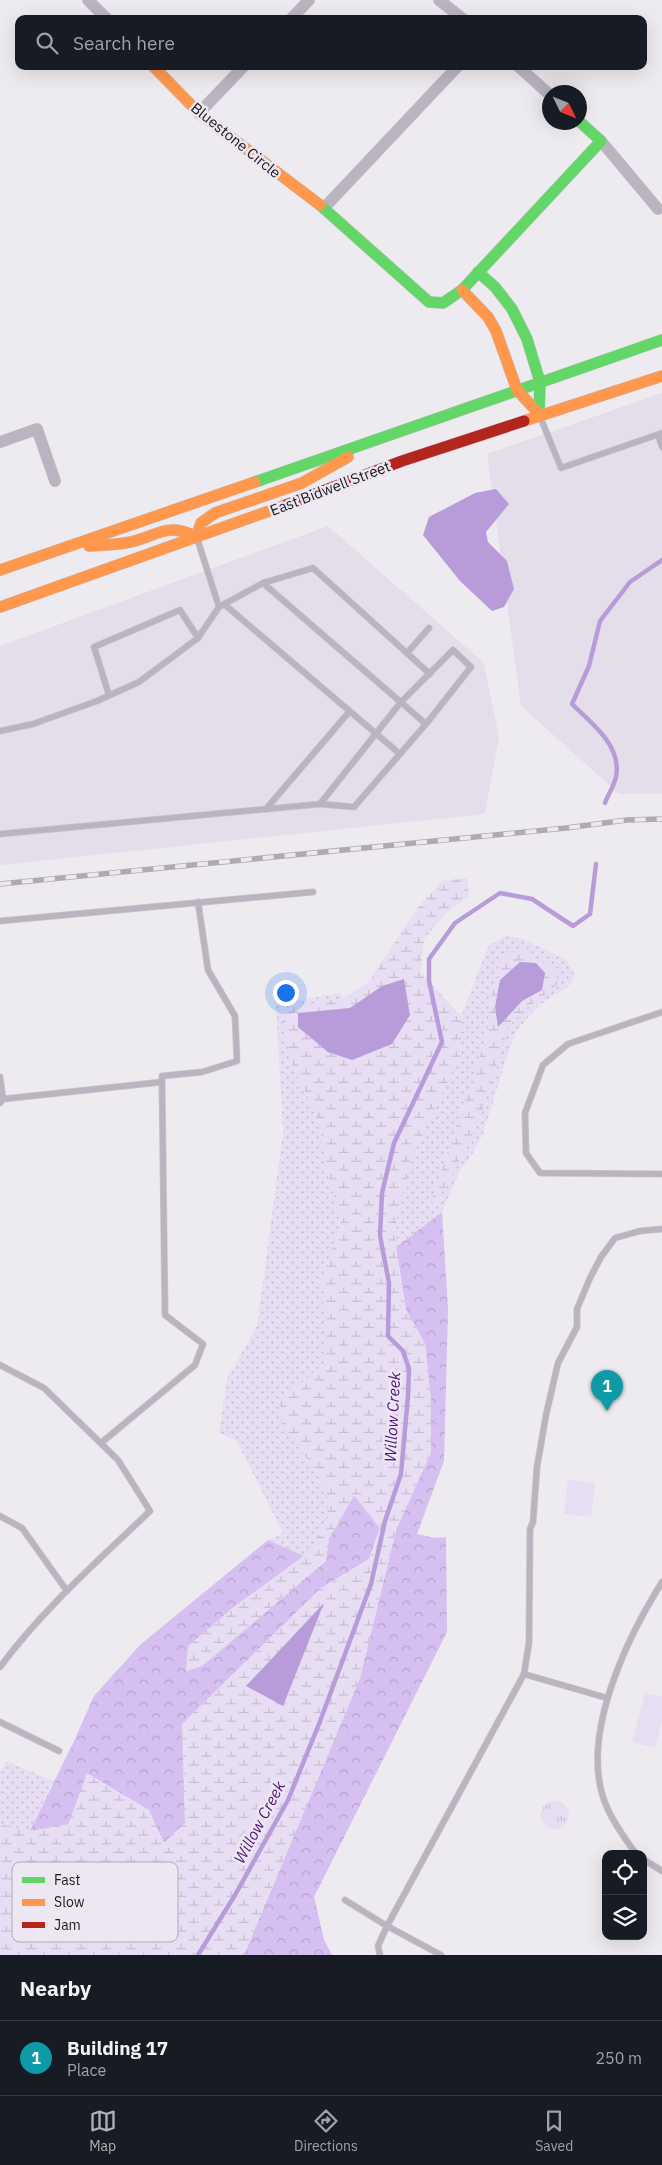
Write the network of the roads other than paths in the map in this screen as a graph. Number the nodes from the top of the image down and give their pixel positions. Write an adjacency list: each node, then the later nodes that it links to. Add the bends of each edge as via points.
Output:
1 (309, 0): 5 (street)
2 (439, 0): 6 (street)
3 (92, 1): 4 (street)
4 (104, 15)
5 (295, 15)
6 (457, 15)
7 (157, 70): 12 (main road, Bluestone Circle)
8 (240, 70): 12 (street)
9 (454, 70): 15 (street)
10 (522, 70): 11 (street)
11 (542, 88)
12 (199, 113): 15 (main road, Bluestone Circle)
13 (587, 128): 14 (main road)
14 (601, 141): 16 (street); 17 (main road, Bluestone Circle)
15 (324, 208): 18 (main road, Bluestone Circle, via 429,302 446,304)
16 (658, 209)
17 (478, 272): 18 (main road, Bluestone Circle); 21 (main road, via 512,309 527,339)
18 (462, 290): 22 (main road, via 488,317 496,331)
19 (662, 340): 21 (main road, East Bidwell Street)
20 (662, 376): 23 (main road, East Bidwell Street, via 577,405)
21 (540, 382): 22 (main road, East Bidwell Street); 23 (main road)
22 (517, 390): 23 (main road); 25 (main road, East Bidwell Street)
23 (539, 414): 24 (lane, via 560,468); 29 (main road, East Bidwell Street)
24 (660, 434): 27 (lane)
25 (384, 436): 29 (main road, via 302,483 215,513 201,523); 30 (main road, East Bidwell Street)
26 (0, 442): 28 (street, via 37,429)
27 (662, 446)
28 (55, 481)
29 (196, 537): 30 (main road, via 184,530 172,530 126,543); 33 (lane); 34 (main road, East Bidwell Street)
30 (64, 548): 31 (main road, East Bidwell Street)
31 (0, 570)
32 (262, 584): 33 (lane); 37 (lane, via 313,568); 40 (lane)
33 (221, 606): 36 (lane); 41 (lane)
34 (0, 607)
35 (430, 628): 37 (lane)
36 (198, 638): 39 (lane, via 139,682); 39 (lane, via 180,610 94,647)
37 (407, 653): 38 (lane)
38 (430, 674): 40 (lane); 42 (lane, via 453,650 471,667)
39 (109, 695): 43 (lane, via 33,724)
40 (401, 702): 42 (lane); 44 (lane)
41 (350, 712): 44 (lane); 47 (lane)
42 (426, 724): 45 (lane)
43 (0, 731)
44 (376, 734): 45 (lane); 46 (lane)
45 (400, 754): 46 (lane, via 354,807)
46 (320, 804): 47 (lane)
47 (266, 809): 48 (lane)
48 (0, 834)
49 (313, 892): 50 (lane)
50 (198, 902): 51 (lane); 54 (lane, via 208,970 235,1016 237,1061 202,1072 162,1076)
51 (0, 921)
52 (662, 1012): 56 (lane, via 568,1044 543,1064 525,1114 526,1153 540,1173)
53 (0, 1077): 55 (lane)
54 (162, 1082): 55 (lane); 59 (lane, via 165,1315 204,1344 195,1365)
55 (1, 1101)
56 (662, 1174)
57 (662, 1229): 64 (lane, via 615,1238 590,1278 577,1309 577,1328 558,1363 537,1467 530,1529 529,1643)
58 (0, 1365): 59 (lane, via 44,1388)
59 (101, 1443): 62 (lane, via 118,1460 150,1511)
60 (0, 1516): 62 (lane, via 22,1528)
61 (662, 1582): 65 (lane, via 628,1642)
62 (67, 1591): 63 (lane)
63 (0, 1667)
64 (524, 1674): 65 (lane); 72 (lane)
65 (607, 1698): 68 (lane, via 597,1768 605,1803)
66 (0, 1722): 67 (lane)
67 (60, 1751)
68 (633, 1850)
69 (647, 1862): 70 (lane)
70 (662, 1871)
71 (346, 1900): 72 (lane)
72 (387, 1926): 73 (lane, via 378,1946); 74 (lane)
73 (380, 1955)
74 (441, 1955)

